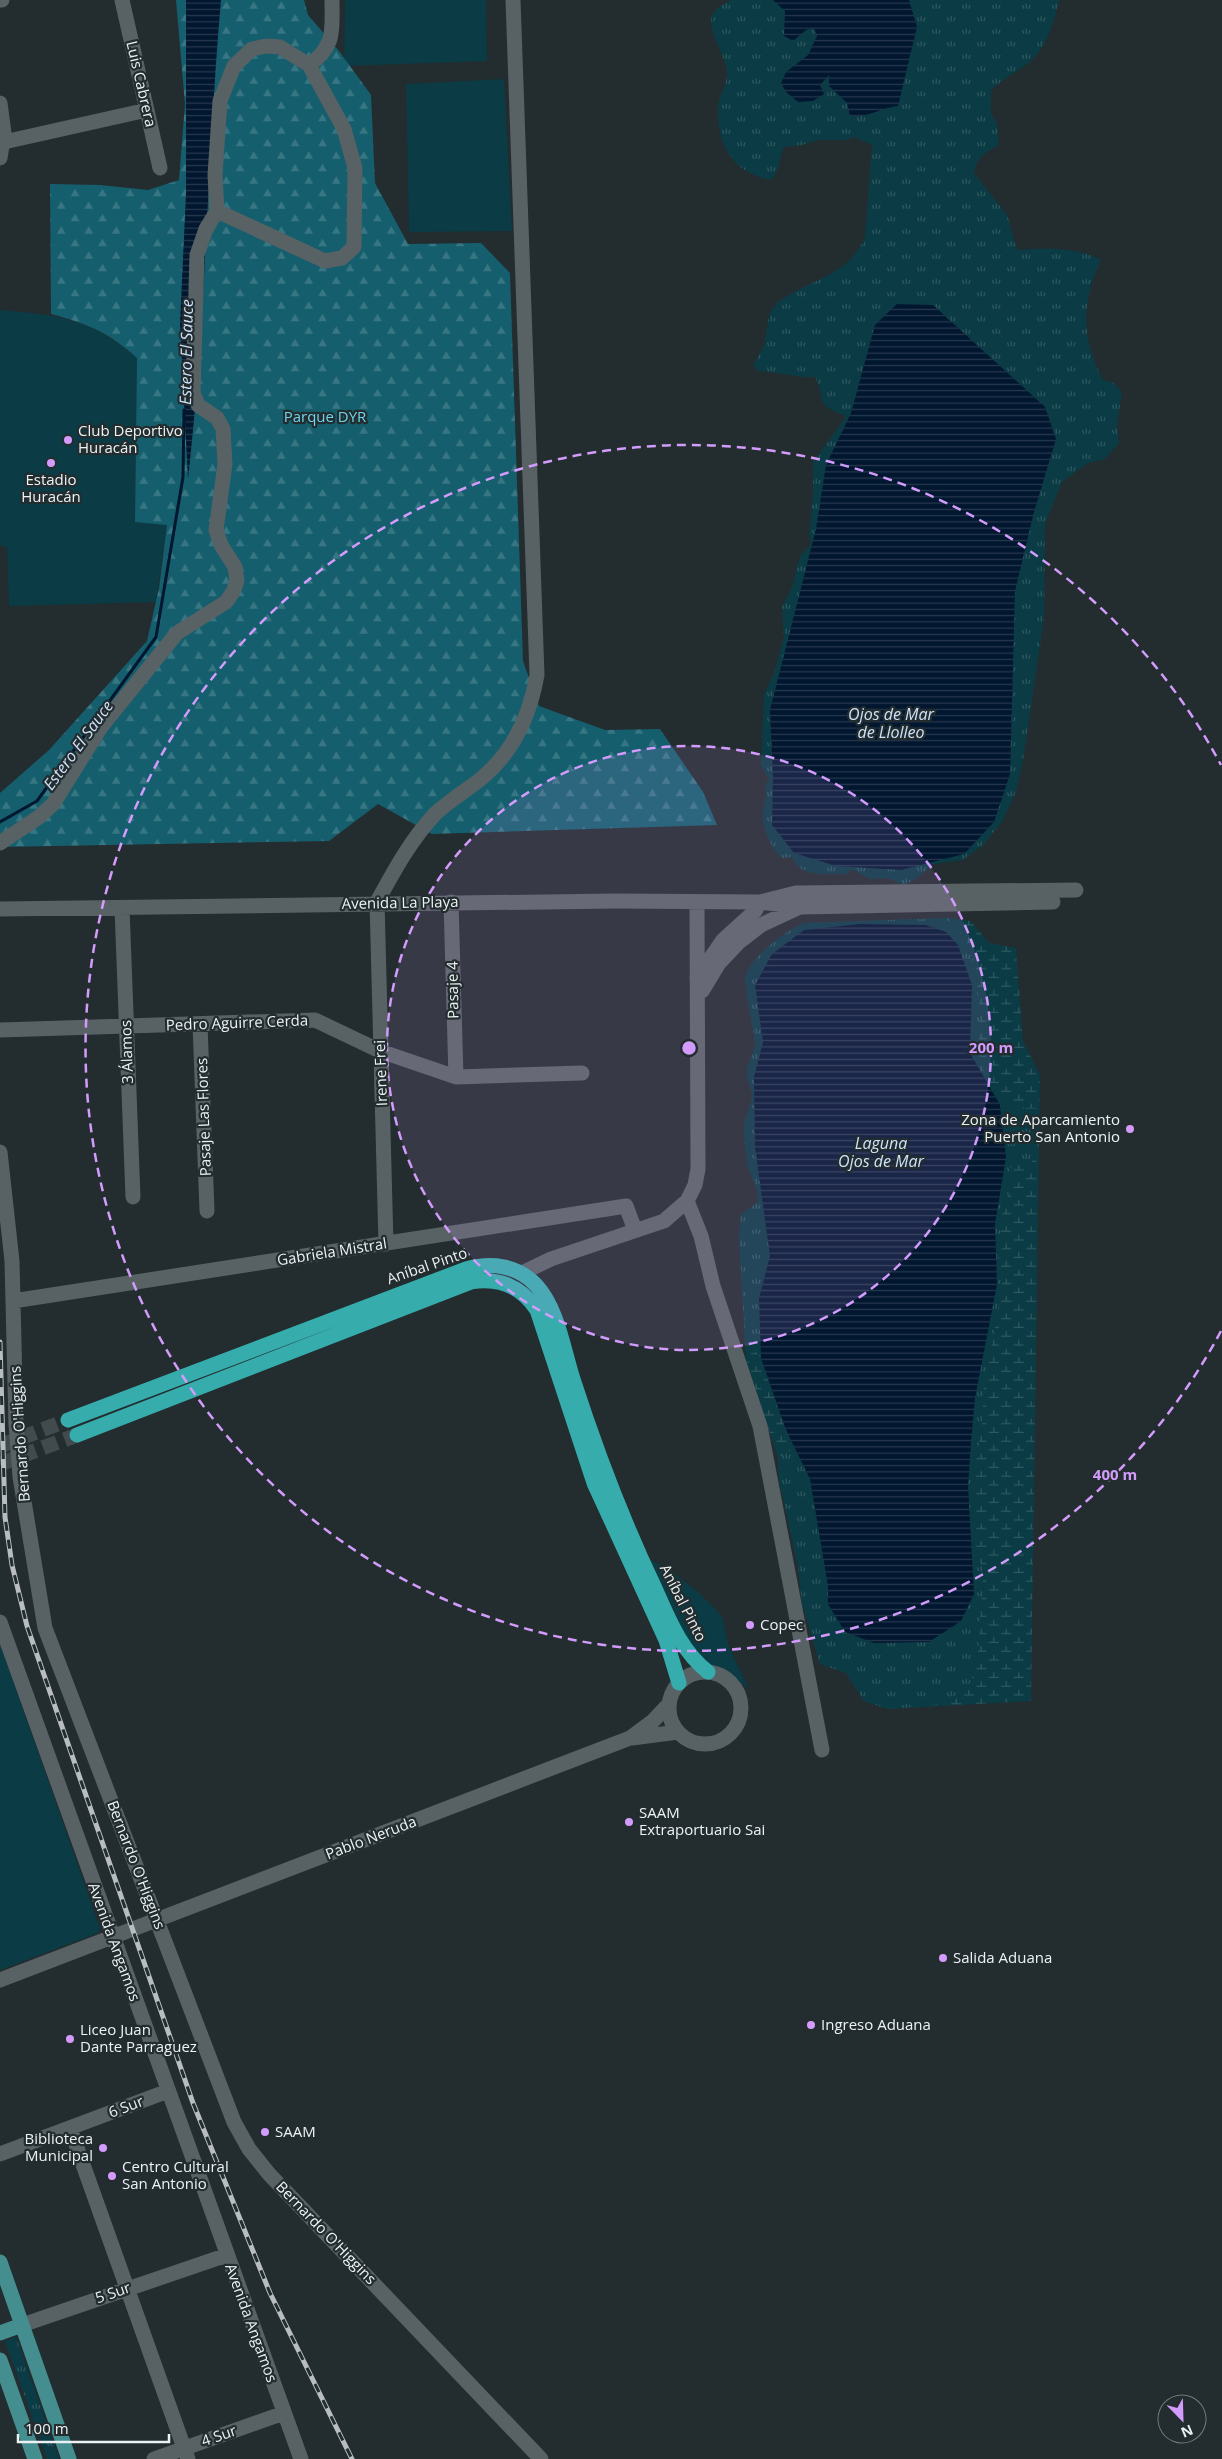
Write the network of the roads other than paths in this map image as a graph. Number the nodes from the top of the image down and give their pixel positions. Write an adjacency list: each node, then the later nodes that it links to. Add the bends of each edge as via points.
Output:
1 (122, 0): 6 (street, Luis Cabrera)
2 (332, 0): 4 (street, via 332,40 320,57)
3 (513, 0): 13 (street, via 537,675 526,717 511,744 487,774 450,801 425,826 404,854)
4 (309, 65): 10 (street, via 285,49 266,46 246,53 234,66 220,101 215,174); 10 (street, via 344,128 351,148 356,178 354,247 342,258 325,260)
5 (0, 103): 7 (street)
6 (147, 110): 7 (street); 9 (street, Luis Cabrera)
7 (4, 142): 8 (street)
8 (0, 158)
9 (160, 168)
10 (217, 211): 11 (street, via 202,237 197,255 194,393 198,405 217,418 223,429 225,464 216,530 235,567 236,586 226,602 190,623 173,638 101,727 46,812)
11 (0, 843)
12 (1076, 890): 15 (street, via 796,893)
13 (377, 902): 14 (street, Avenida La Playa); 20 (street, Avenida La Playa); 26 (street, Irene Frei)
14 (451, 902): 17 (street, Avenida La Playa, via 614,900); 28 (street, Pasaje 4)
15 (760, 902): 17 (street, Avenida La Playa); 19 (street, Avenida La Playa); 21 (street, via 755,911 723,940)
16 (1053, 902): 19 (street, Avenida La Playa)
17 (697, 903): 21 (street)
18 (1, 906): 20 (street, Avenida La Playa)
19 (800, 907): 22 (street, via 761,925 739,942 711,975)
20 (122, 908): 24 (street, 3 Álamos)
21 (697, 980): 22 (street)
22 (697, 1004): 31 (street, via 698,1169 695,1185)
23 (200, 1024): 24 (street, Pedro Aguirre Cerda); 26 (street, Pedro Aguirre Cerda, via 316,1020); 32 (street, Pasaje Las Flores)
24 (125, 1026): 25 (street, Pedro Aguirre Cerda); 30 (street, 3 Álamos)
25 (0, 1030)
26 (380, 1051): 28 (street, Pedro Aguirre Cerda); 34 (street, Irene Frei)
27 (582, 1073): 28 (street, Pedro Aguirre Cerda)
28 (456, 1078)
29 (0, 1152): 37 (street, Bernardo O'Higgins)
30 (133, 1197)
31 (687, 1200): 33 (street, via 664,1221); 46 (street, via 760,1426)
32 (207, 1211)
33 (635, 1230): 34 (street, Gabriela Mistral, via 626,1206); 35 (street, via 551,1259)
34 (386, 1244): 37 (street, Gabriela Mistral)
35 (522, 1273): 36 (highway); 38 (highway, Aníbal Pinto, via 496,1266 466,1269); 41 (highway, Aníbal Pinto, via 537,1286 553,1312 598,1453 630,1535 683,1645)
36 (506, 1283): 39 (highway, Aníbal Pinto, via 489,1280 470,1282); 42 (highway, Aníbal Pinto, via 521,1291 537,1310 592,1476 666,1640)
37 (13, 1301): 47 (street, Bernardo O'Higgins, via 20,1477 45,1628)
38 (68, 1420)
39 (77, 1435)
40 (0, 1622): 48 (street, Avenida Angamos)
41 (708, 1672): 42 (street, via 692,1674); 44 (street, via 721,1676 737,1690 742,1711 737,1725 728,1737 707,1745 691,1742)
42 (679, 1683): 43 (street)
43 (669, 1704): 44 (street, via 670,1719); 45 (street, Pablo Neruda)
44 (678, 1732): 45 (street, Pablo Neruda)
45 (630, 1738): 47 (street, Pablo Neruda)
46 (822, 1750)
47 (157, 1920): 48 (street, Pablo Neruda); 65 (street, Bernardo O'Higgins, via 234,2122 249,2149 269,2174)
48 (112, 1937): 49 (street, Pablo Neruda); 50 (street, Avenida Angamos)
49 (0, 1980)
50 (168, 2091): 51 (street, 6 Sur); 53 (street, Avenida Angamos)
51 (70, 2128): 52 (street, 6 Sur); 55 (street)
52 (0, 2154)
53 (227, 2255): 55 (street, 5 Sur); 59 (street, Avenida Angamos)
54 (0, 2262): 56 (main road)
55 (127, 2289): 56 (street, 5 Sur); 60 (street)
56 (22, 2325): 57 (main road, 5 Sur); 62 (main road)
57 (0, 2333)
58 (0, 2360): 61 (main road)
59 (284, 2413): 60 (street, 4 Sur); 64 (street, Avenida Angamos)
60 (186, 2454): 63 (street, 4 Sur)
61 (35, 2459)
62 (69, 2459)
63 (154, 2459)
64 (301, 2459)
65 (541, 2459)

